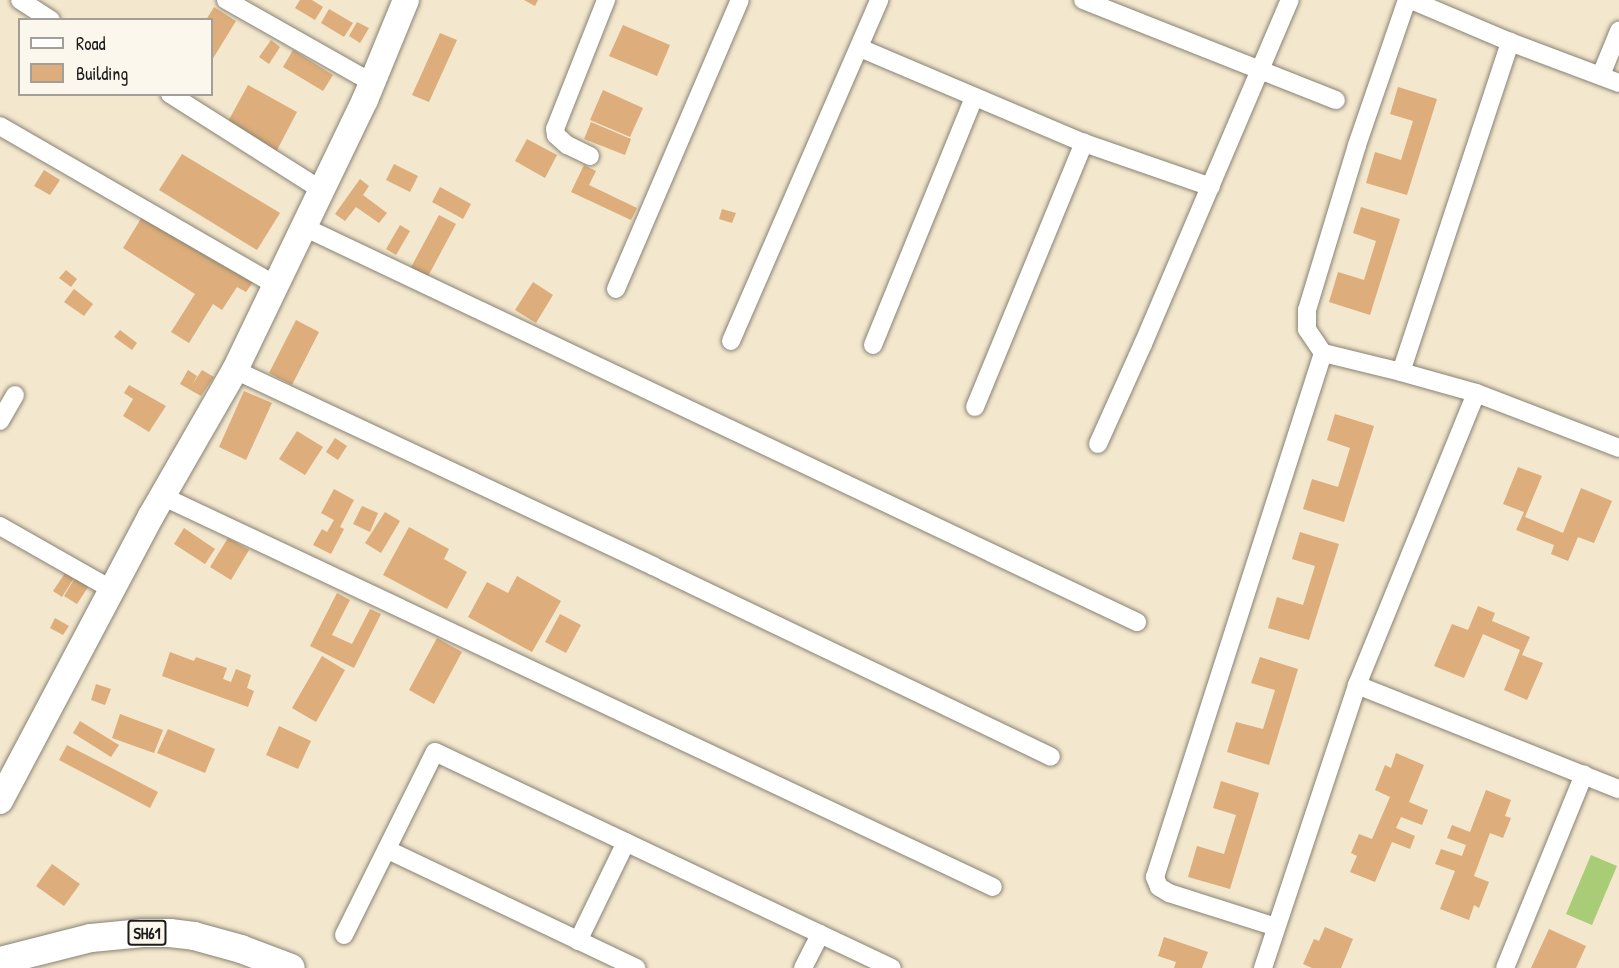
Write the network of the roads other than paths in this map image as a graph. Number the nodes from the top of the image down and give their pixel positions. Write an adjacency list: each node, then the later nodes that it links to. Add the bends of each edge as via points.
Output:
1 (20, 0): 10 (street)
2 (226, 0): 16 (street)
3 (406, 0): 16 (main road)
4 (606, 0): 23 (street, via 555,129 560,140)
5 (740, 0): 28 (street)
6 (879, 0): 13 (street)
7 (1083, 0): 14 (street)
8 (1290, 0): 14 (street)
9 (1409, 0): 12 (street); 31 (street, via 1357,145 1307,310 1307,329)
10 (48, 18)
11 (1619, 31): 15 (street)
12 (1510, 42): 15 (street); 33 (street)
13 (860, 48): 19 (street); 29 (street)
14 (1261, 71): 20 (street); 24 (street)
15 (1601, 75): 17 (street)
16 (373, 83): 25 (main road)
17 (1619, 83)
18 (173, 96): 25 (street)
19 (974, 97): 22 (street); 30 (street)
20 (1336, 100)
21 (0, 126): 27 (street)
22 (1084, 143): 24 (street); 36 (street)
23 (590, 156)
24 (1211, 187): 38 (street)
25 (321, 190): 26 (main road)
26 (304, 227): 27 (main road); 43 (street)
27 (277, 286): 32 (main road)
28 (616, 289)
29 (731, 341)
30 (873, 345)
31 (1323, 353): 33 (street); 52 (street, via 1155,877 1159,887 1169,893)
32 (235, 370): 40 (main road); 45 (street)
33 (1401, 372): 34 (street)
34 (1476, 393): 39 (street); 44 (street)
35 (15, 395): 37 (street)
36 (975, 407)
37 (0, 421)
38 (1098, 444)
39 (1619, 448)
40 (162, 496): 42 (main road); 51 (street)
41 (0, 526): 42 (street)
42 (111, 589): 48 (main road)
43 (1137, 622)
44 (1357, 685): 46 (street); 52 (street)
45 (1051, 757)
46 (1584, 774): 47 (street); 62 (street)
47 (1619, 789)
48 (0, 801)
49 (626, 842): 50 (street, via 435,752); 53 (street); 55 (street)
50 (388, 850): 54 (street); 55 (street)
51 (993, 887)
52 (1276, 927): 61 (street)
53 (820, 934): 59 (street); 60 (street)
54 (344, 935)
55 (578, 941): 58 (street)
56 (0, 961): 57 (main road, SH61, via 92,938 170,933 241,949)
57 (291, 968)
58 (636, 968)
59 (802, 968)
60 (892, 968)
61 (1263, 968)
62 (1504, 968)

